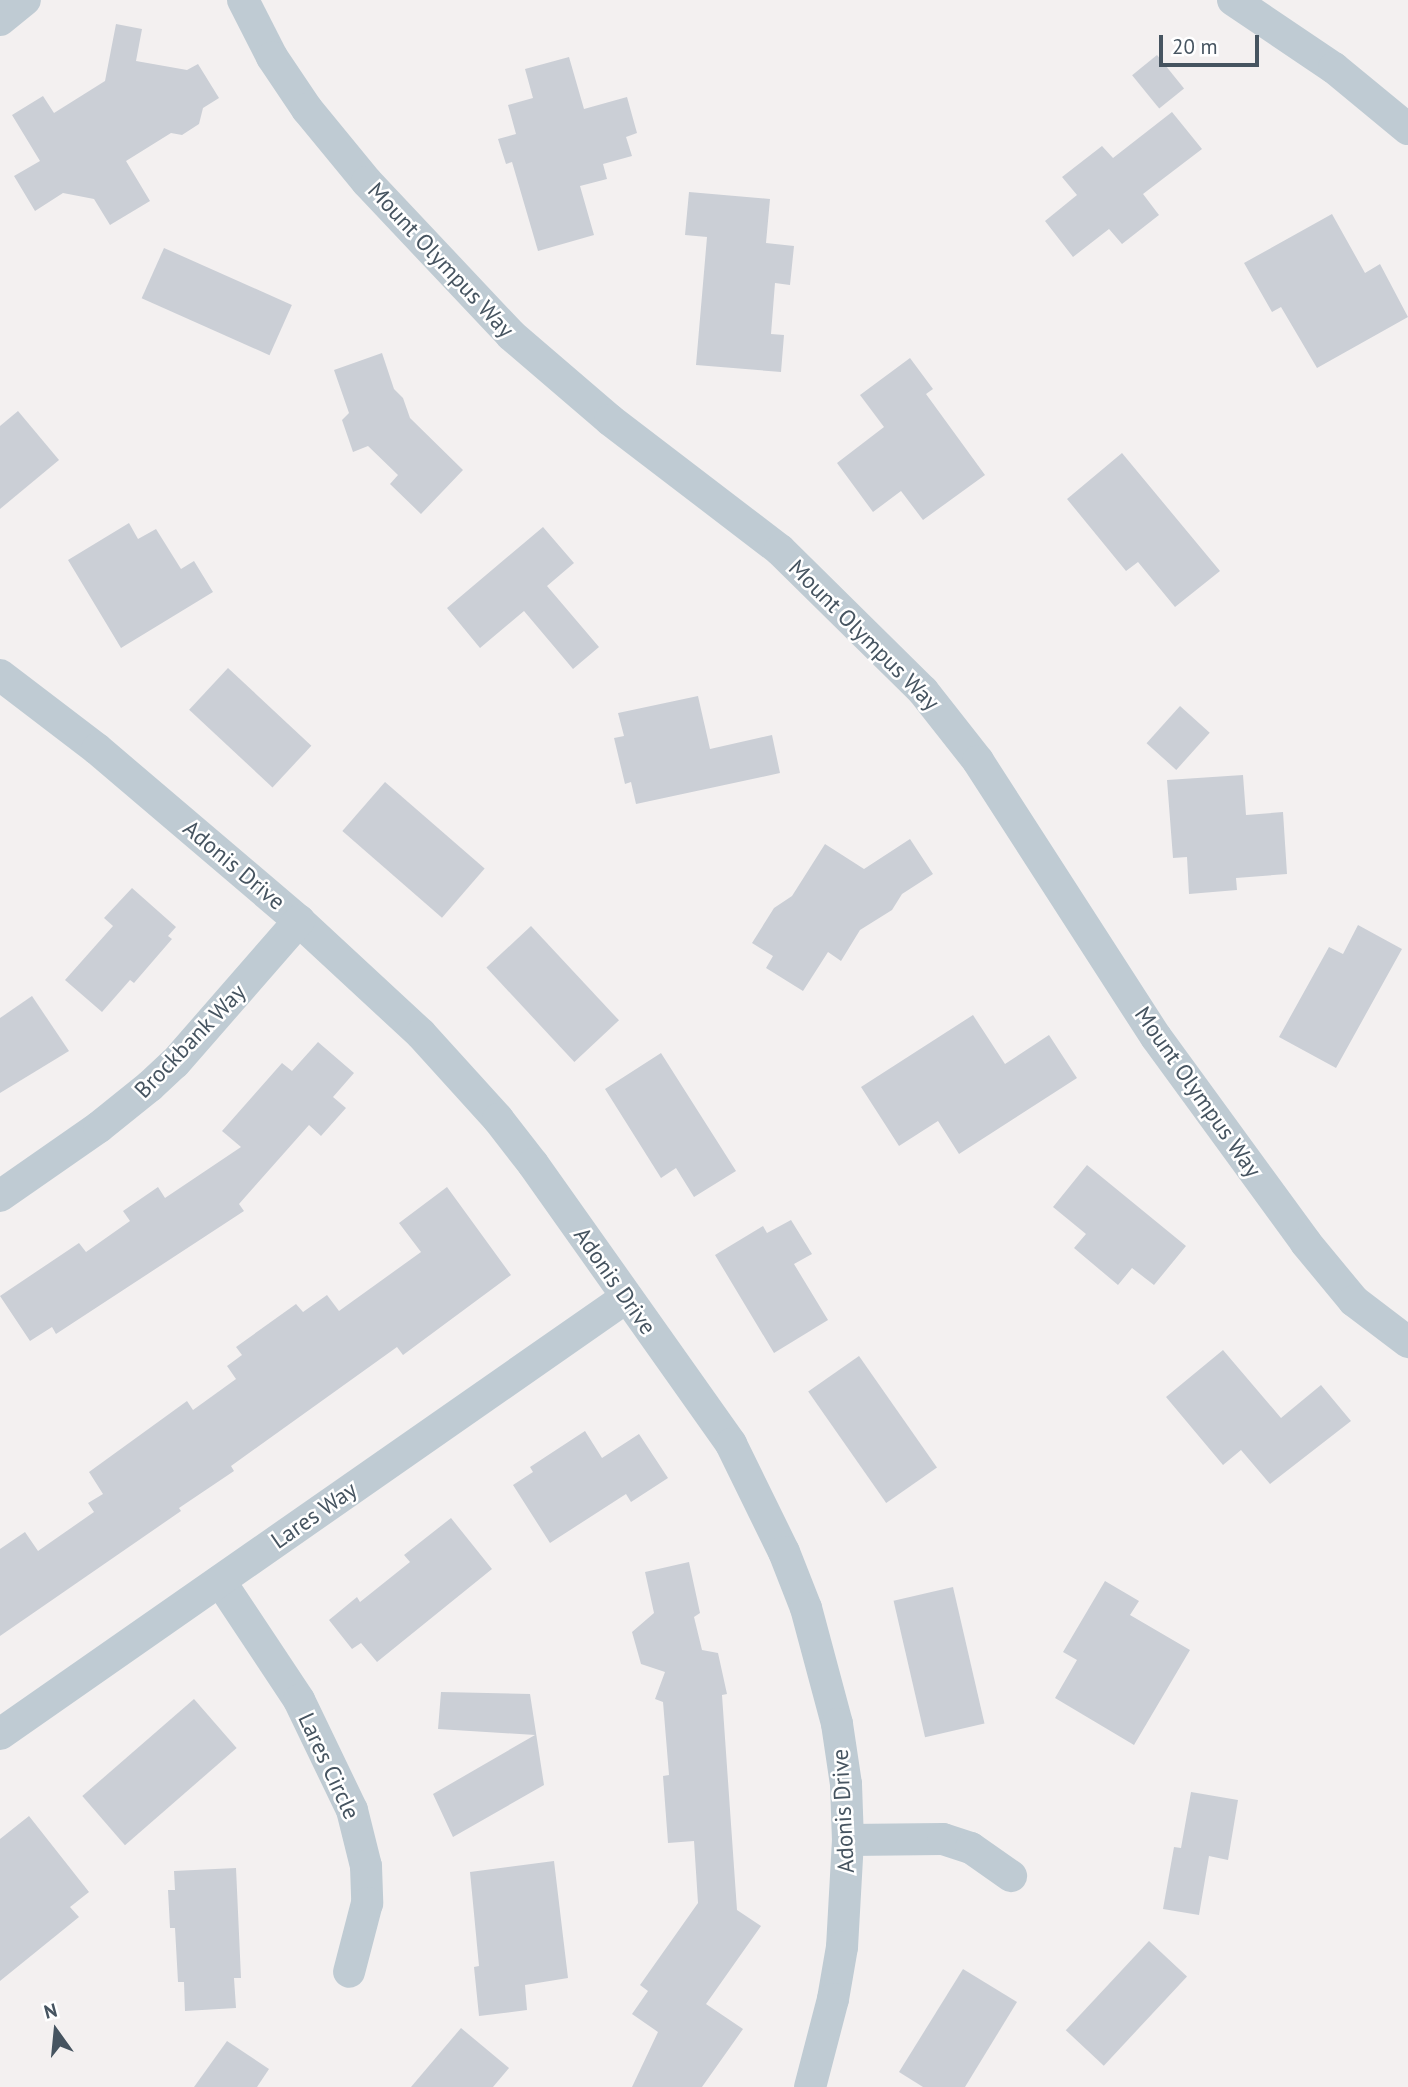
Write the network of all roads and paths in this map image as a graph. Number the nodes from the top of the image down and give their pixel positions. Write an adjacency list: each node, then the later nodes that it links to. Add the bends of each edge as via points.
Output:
1 (25, 0): 4 (street)
2 (243, 0): 10 (street, Mount Olympus Way, via 272,57 307,109 367,182 511,335 610,420 780,550 923,691 978,761 1156,1037 1306,1243 1354,1301)
3 (1233, 0): 5 (street, via 1335,68)
4 (0, 20)
5 (1408, 129)
6 (0, 675): 7 (street, Adonis Drive, via 97,748)
7 (299, 920): 8 (street, Brockbank Way, via 175,1063 99,1127); 9 (street, Adonis Drive, via 460,1075 533,1164)
8 (0, 1196)
9 (627, 1297): 11 (street, Lares Way); 13 (street, Adonis Drive, via 731,1444 785,1552 806,1608 836,1724 846,1784)
10 (1408, 1342)
11 (220, 1581): 12 (street, Lares Way); 15 (street, Lares Circle, via 299,1700 352,1810 366,1866 367,1903)
12 (0, 1734)
13 (848, 1840): 14 (street, via 943,1839 971,1848); 16 (street, Adonis Drive, via 842,1947)
14 (1011, 1876)
15 (349, 1972)
16 (810, 2087)

